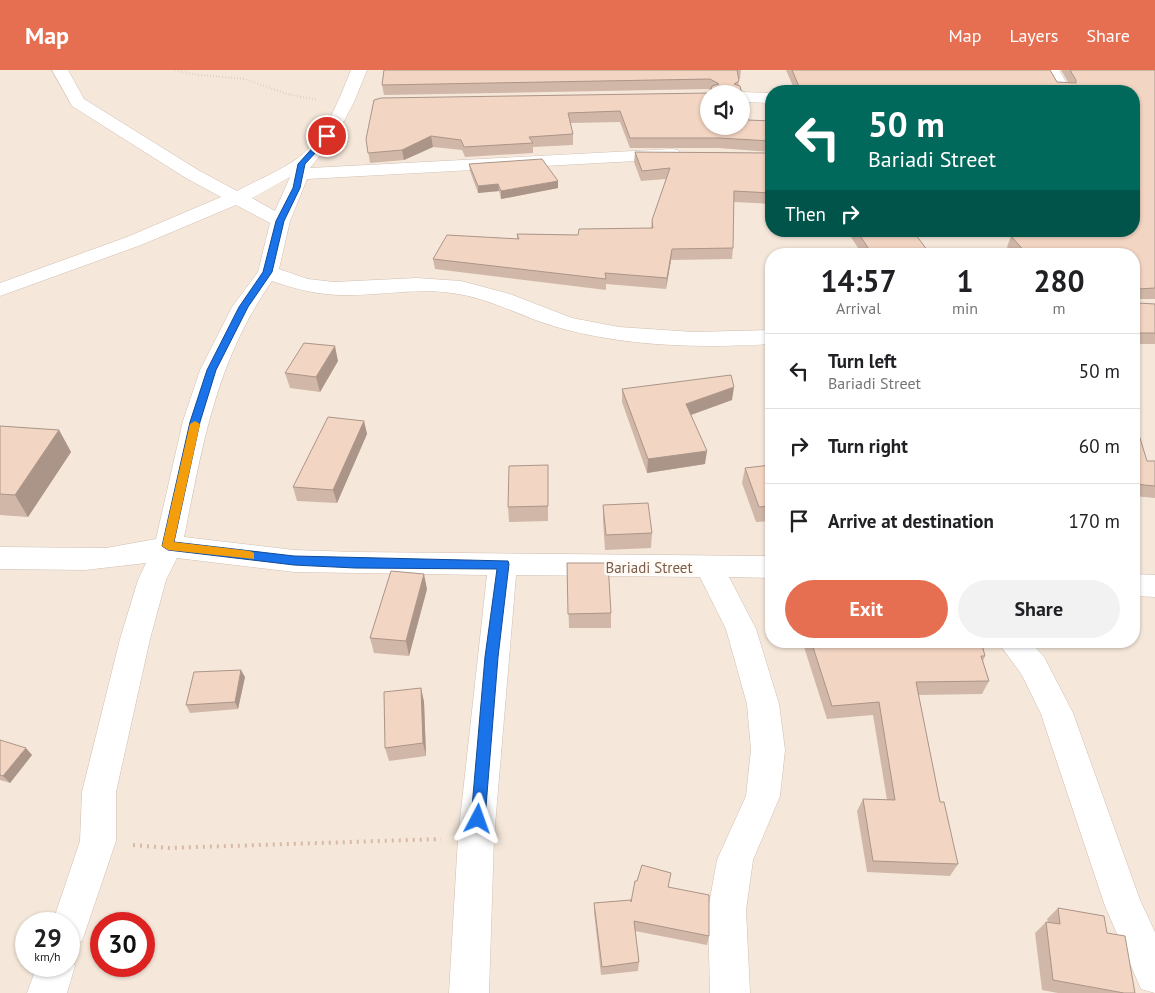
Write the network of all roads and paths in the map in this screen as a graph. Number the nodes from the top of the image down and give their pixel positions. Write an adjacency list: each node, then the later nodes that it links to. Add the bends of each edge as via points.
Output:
1 (60, 70): 11 (street, via 78,102)
2 (175, 70): 8 (path, via 245,79 287,94 313,99)
3 (360, 70): 8 (street)
4 (1052, 70): 5 (street)
5 (1060, 85)
6 (750, 97): 7 (street)
7 (765, 98)
8 (356, 102): 10 (street)
9 (692, 154): 10 (street, via 510,161 413,170)
10 (301, 168): 11 (street); 12 (street, via 293,198)
11 (236, 199): 12 (street); 14 (street)
12 (280, 221): 13 (street)
13 (268, 272): 15 (street, via 319,287 365,288 412,283 448,285 481,291 566,324 620,335 674,340); 16 (street, via 244,307 212,370 193,431)
14 (0, 290)
15 (765, 337)
16 (168, 546): 17 (street, via 149,553 107,558); 18 (street, Bariadi Street, via 303,561); 25 (street, via 152,580 134,639 99,792)
17 (0, 558)
18 (503, 564): 19 (street, Bariadi Street); 24 (street)
19 (709, 567): 20 (street, Bariadi Street); 31 (street, via 741,629 763,704 768,750 763,796 735,860 728,910)
20 (765, 567)
21 (1140, 585): 22 (street)
22 (1155, 586)
23 (1018, 648): 27 (street, via 1033,666 1057,712 1124,906)
24 (476, 838): 25 (path, via 168,848); 30 (street)
25 (98, 841): 26 (street)
26 (74, 912)
27 (1155, 975)
28 (52, 977): 29 (street)
29 (47, 993)
30 (470, 993)
31 (730, 993)

